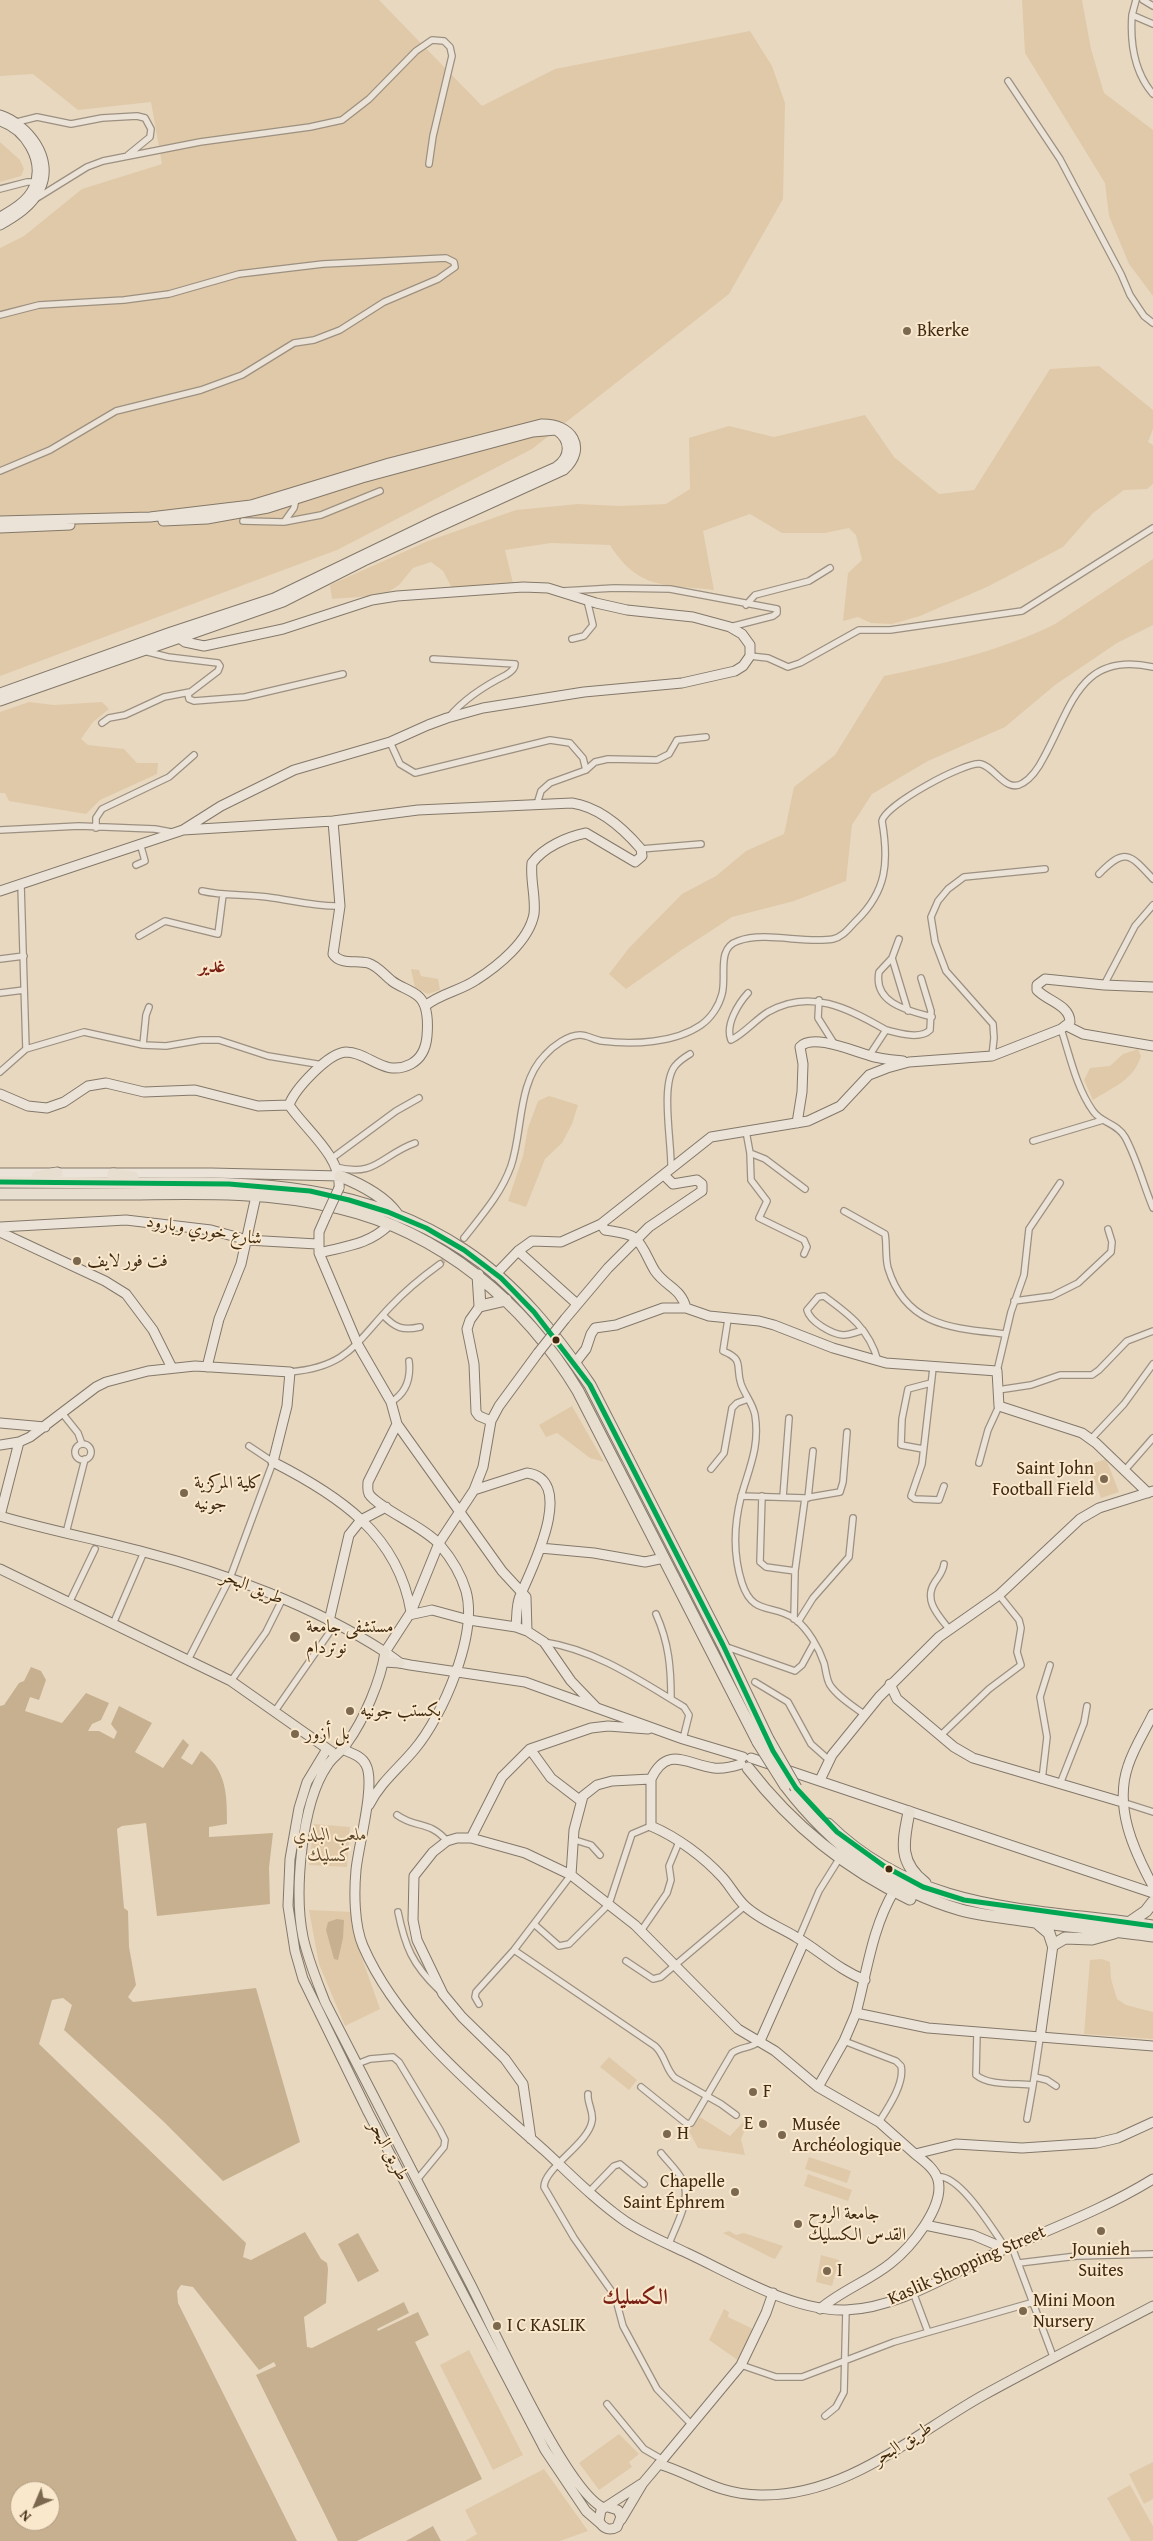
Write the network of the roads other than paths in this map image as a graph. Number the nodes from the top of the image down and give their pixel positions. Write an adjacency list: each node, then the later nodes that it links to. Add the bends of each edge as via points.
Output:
1 (1136, 0): 4 (street)
2 (1143, 0): 3 (street)
3 (1153, 6)
4 (1132, 15): 5 (street); 7 (street, via 1137,66 1143,82)
5 (1153, 24)
6 (1008, 81): 19 (street, via 1060,159 1130,295 1144,316)
7 (1153, 94)
8 (0, 115): 10 (street)
9 (0, 121): 13 (street, via 17,130 29,145 37,165)
10 (17, 122): 11 (street, via 37,117 72,124 102,118 145,118 151,129 150,137); 13 (street, via 38,147 43,166)
11 (128, 155): 12 (street, via 310,128 342,120 416,51 437,39 450,47 452,56); 15 (street, via 87,167)
12 (429, 164)
13 (39, 182): 14 (street); 15 (street); 16 (street, via 25,200)
14 (0, 189)
15 (33, 200): 17 (street, via 22,212)
16 (0, 218)
17 (0, 225)
18 (0, 315): 21 (street, via 39,304 124,300 169,294 239,274 323,264 446,258 454,262 455,267 438,279 384,302 340,330 314,340 294,343 242,375 201,390 116,411 50,450)
19 (1153, 323)
20 (568, 437): 23 (street, via 556,430 533,432); 24 (street, via 562,426 534,426 389,463 234,508 150,517); 34 (street, via 574,454 538,482 364,561 290,599 216,626)
21 (0, 471)
22 (380, 491): 26 (street, via 322,515)
23 (296, 499): 26 (street); 27 (street, via 251,512 207,519)
24 (0, 521)
25 (242, 521): 26 (street)
26 (284, 522)
27 (0, 528)
28 (1153, 528): 38 (street, via 1022,611 890,630 859,630 788,667 768,658)
29 (830, 568): 32 (street, via 809,581 755,595)
30 (562, 591): 31 (street); 32 (street, via 670,589); 34 (street, via 523,587 397,596 372,600 283,630 199,645 186,642)
31 (587, 600): 33 (street, via 628,610 693,617); 35 (street, via 593,625 584,636)
32 (746, 605): 33 (street, via 775,608 777,613)
33 (730, 628): 38 (street, via 747,639)
34 (175, 634): 36 (street); 37 (street)
35 (572, 639)
36 (132, 646): 37 (street); 43 (street)
37 (142, 650): 42 (street, via 168,657 218,663 218,671); 44 (street)
38 (750, 656): 45 (street, via 736,671 697,680 584,692 483,708)
39 (433, 659): 45 (street, via 515,664 512,670 489,682 460,704)
40 (1153, 667): 126 (street, via 1133,663 1110,667 1084,682 1068,704 1040,764 1024,783 1006,783 986,766 974,764 935,781 888,810 882,821 885,859 878,894 843,935 825,940 738,941 729,946 725,954 719,1004 700,1025 653,1041 603,1041 575,1036 545,1054 531,1076 524,1099 519,1139 508,1174 496,1197)
41 (343, 674): 42 (street, via 245,697 194,701 188,697)
42 (190, 692): 46 (street, via 164,697)
43 (0, 693)
44 (0, 701)
45 (447, 718): 48 (street)
46 (102, 723)
47 (706, 737): 50 (street, via 677,740 669,754 657,760 608,759 595,762)
48 (390, 742): 50 (street, via 400,764 415,773 550,740 570,743 583,758); 55 (street, via 294,770 220,806)
49 (194, 755): 53 (street, via 169,777 102,808 96,818)
50 (586, 770): 51 (street, via 550,783 541,791)
51 (537, 804): 52 (street, via 418,810); 59 (street, via 588,806)
52 (333, 821): 55 (street); 69 (street)
53 (96, 828): 54 (street); 56 (street)
54 (0, 830)
55 (183, 830): 56 (street)
56 (171, 832): 57 (street)
57 (140, 843): 60 (street, via 145,862); 64 (street)
58 (700, 844): 59 (street)
59 (641, 849): 82 (street, via 642,856 635,862 586,833 572,836 544,851 532,863 534,914 515,947 476,980 442,994)
60 (136, 864)
61 (1045, 869): 94 (street, via 964,877 948,889 931,917 935,942 946,971 993,1024)
62 (1099, 874): 63 (street, via 1120,856 1136,860)
63 (1153, 879)
64 (21, 885): 65 (street); 72 (street)
65 (0, 890)
66 (202, 891): 67 (street)
67 (223, 895): 69 (street); 70 (street, via 218,934 165,921)
68 (1153, 905): 76 (street, via 1135,926)
69 (340, 906): 82 (street, via 332,949 335,958 371,964 418,996)
70 (139, 936)
71 (899, 939): 73 (street)
72 (24, 956): 74 (street); 78 (street)
73 (892, 958): 84 (street); 84 (street, via 878,972 878,979 887,1000)
74 (0, 959)
75 (921, 978): 85 (street)
76 (1104, 985): 77 (street); 86 (street, via 1045,979 1040,982 1037,990 1067,1011 1070,1022)
77 (1153, 987)
78 (24, 990): 79 (street); 91 (street)
79 (0, 993)
80 (748, 993): 81 (street, via 736,1008 731,1040 778,1007)
81 (819, 1000): 87 (street, via 857,1013); 88 (street, via 818,1018)
82 (424, 1006): 96 (street, via 426,1045 415,1062 393,1068 347,1052 337,1054)
83 (149, 1007): 89 (street)
84 (908, 1011): 85 (street)
85 (932, 1017): 87 (street, via 928,1033 905,1035)
86 (1064, 1028): 90 (street); 94 (street); 101 (street, via 1075,1072 1089,1105)
87 (886, 1030): 93 (street)
88 (835, 1045): 93 (street); 102 (street, via 812,1042 800,1048 802,1092)
89 (142, 1046): 91 (street, via 84,1032); 96 (street, via 218,1040 268,1056)
90 (1153, 1046)
91 (26, 1049): 97 (street)
92 (690, 1054): 107 (street, via 674,1067 668,1091)
93 (869, 1056): 95 (street)
94 (992, 1056): 95 (street)
95 (908, 1062): 102 (street, via 873,1073 840,1106)
96 (324, 1065): 100 (street, via 295,1093)
97 (0, 1072)
98 (0, 1094): 100 (street, via 28,1106 46,1108 64,1102 88,1086 106,1083 144,1092 195,1090 258,1106)
99 (419, 1098): 110 (street, via 396,1110)
100 (289, 1105): 110 (street)
101 (1102, 1120): 104 (street); 118 (street, via 1113,1124 1124,1135)
102 (797, 1123): 103 (street)
103 (746, 1131): 106 (street); 107 (street, via 711,1137)
104 (1033, 1141)
105 (415, 1144): 110 (street, via 402,1148 368,1169)
106 (750, 1153): 115 (street, via 764,1158); 131 (street, via 751,1180 767,1201 759,1218 804,1240 807,1247)
107 (668, 1172): 122 (street); 127 (street, via 673,1184 697,1180 702,1184 702,1191)
108 (0, 1173): 109 (street)
109 (57, 1173): 111 (street); 112 (highway)
110 (336, 1173): 111 (street); 120 (highway, via 373,1193); 129 (street, bridge)
111 (113, 1174): 113 (highway)
112 (5, 1182): 113 (highway)
113 (169, 1182): 120 (highway, via 247,1184 314,1191)
114 (1060, 1183): 136 (street, via 1029,1229 1024,1275)
115 (805, 1189)
116 (0, 1194): 117 (highway)
117 (256, 1196): 121 (highway, via 338,1208); 128 (street)
118 (1153, 1208)
119 (844, 1211): 145 (street, via 885,1234 888,1268 913,1311 957,1328)
120 (397, 1214): 134 (highway, via 466,1251)
121 (389, 1224): 129 (street, شارع خوري وبارود, via 361,1244); 133 (highway)
122 (601, 1224): 127 (street, via 605,1230 628,1234); 130 (street, via 565,1241 532,1240)
123 (0, 1227): 128 (street, شارع خوري وبارود, via 126,1220 211,1230)
124 (1108, 1229): 136 (street, via 1112,1242 1110,1252 1078,1283 1052,1296)
125 (0, 1232): 152 (street, via 119,1289 132,1299 153,1330)
126 (464, 1238)
127 (636, 1239): 137 (street); 139 (street, via 655,1272 680,1293)
128 (247, 1240): 129 (street, شارع خوري وبارود); 151 (street, via 219,1320)
129 (318, 1248): 146 (street)
130 (518, 1251): 134 (street); 137 (street)
131 (804, 1254)
132 (440, 1264): 140 (street, via 414,1283)
133 (478, 1275): 135 (highway); 138 (highway)
134 (495, 1275): 149 (highway, via 539,1317)
135 (506, 1300): 138 (highway); 200 (highway, via 542,1337 564,1367)
136 (1014, 1301): 145 (street)
137 (577, 1304): 163 (street, bridge, via 499,1406)
138 (480, 1306): 163 (street, via 467,1329 474,1364 476,1412)
139 (686, 1308): 141 (street); 149 (street, via 663,1308 616,1325 595,1328 586,1349)
140 (383, 1315): 142 (street, via 397,1328); 146 (street)
141 (728, 1319): 148 (street, via 774,1325 832,1348); 158 (street, via 723,1351 737,1358 739,1376)
142 (420, 1327)
143 (863, 1330): 143 (street, via 824,1296 818,1297 807,1310 815,1321 834,1332 844,1335); 148 (street, via 873,1344)
144 (1153, 1331): 157 (street, via 1127,1341 1092,1375 1060,1375 1031,1385)
145 (1005, 1334): 154 (street)
146 (358, 1345): 155 (street, via 321,1366); 159 (street)
147 (408, 1361): 159 (street, via 409,1375 405,1388)
148 (878, 1361): 153 (street)
149 (575, 1363): 220 (highway, via 590,1385)
150 (1153, 1364): 171 (street, via 1124,1404)
151 (207, 1367): 152 (street); 155 (street)
152 (172, 1368): 161 (street, via 106,1382)
153 (933, 1368): 154 (street); 156 (street)
154 (997, 1370): 157 (street)
155 (290, 1372): 179 (street, via 287,1406)
156 (931, 1383): 176 (street); 176 (street, via 908,1389 902,1419 902,1445)
157 (998, 1390): 160 (street)
158 (748, 1400): 181 (street, via 732,1408 724,1453); 186 (street, via 755,1415 756,1443)
159 (391, 1402): 165 (street)
160 (999, 1406): 171 (street, via 1074,1429); 180 (street)
161 (62, 1413): 166 (street); 173 (street, via 78,1433)
162 (789, 1418): 188 (street)
163 (492, 1421): 184 (street, via 483,1467)
164 (0, 1423): 166 (street)
165 (397, 1424): 167 (street); 169 (street)
166 (45, 1427): 172 (street)
167 (403, 1432): 169 (street); 191 (street)
168 (847, 1432): 189 (street, via 840,1492)
169 (392, 1435): 190 (street, via 367,1489)
170 (1153, 1438): 182 (street)
171 (1091, 1439): 182 (street)
172 (19, 1442): 174 (street); 192 (street)
173 (82, 1444): 178 (street, via 91,1451); 178 (street, via 76,1453 80,1459)
174 (0, 1445)
175 (249, 1446): 179 (street)
176 (923, 1449): 183 (street, via 912,1498 939,1500)
177 (813, 1451): 189 (street)
178 (85, 1459): 195 (street)
179 (273, 1462): 194 (street, via 327,1491); 204 (street)
180 (979, 1462)
181 (710, 1469)
182 (1125, 1470): 185 (street)
183 (944, 1486)
184 (474, 1490): 191 (street); 197 (street, via 520,1474 533,1474 540,1479 547,1486 551,1506)
185 (1150, 1492): 206 (street, via 1099,1508 1080,1519)
186 (741, 1496): 187 (street); 212 (street, via 735,1554 746,1594 755,1605)
187 (762, 1496): 188 (street); 203 (street, via 760,1562 766,1567)
188 (783, 1496): 189 (street)
189 (806, 1498): 203 (street)
190 (386, 1507): 194 (street); 196 (street)
191 (459, 1511): 196 (street); 205 (street)
192 (0, 1516): 195 (main road, طريق البحر)
193 (853, 1518): 212 (street, via 849,1557)
194 (362, 1520): 209 (street, via 392,1559 409,1600); 213 (street, via 351,1530 346,1542)
195 (66, 1533): 199 (main road, طريق البحر)
196 (439, 1544): 209 (street); 211 (street, via 455,1565 463,1584 468,1601)
197 (540, 1548): 200 (street, via 645,1562); 205 (street)
198 (95, 1549): 208 (street)
199 (144, 1552): 204 (main road, طريق البحر); 214 (street)
200 (664, 1558): 242 (highway)
201 (944, 1564): 216 (street, via 930,1599)
202 (0, 1569): 208 (main road)
203 (795, 1571): 212 (street)
204 (230, 1578): 207 (main road, طريق البحر); 222 (street)
205 (522, 1593): 215 (street); 217 (street, via 526,1599)
206 (999, 1595): 216 (street); 240 (street, via 1019,1620 1017,1652 1021,1664 989,1689)
207 (282, 1600): 213 (main road, طريق البحر); 226 (street, via 266,1632)
208 (69, 1603): 214 (main road)
209 (410, 1614): 211 (street, via 432,1610); 221 (street)
210 (656, 1614): 233 (street, via 668,1645)
211 (468, 1620): 215 (street); 225 (street)
212 (796, 1620): 219 (street)
213 (332, 1622): 221 (main road, طريق البحر); 236 (street)
214 (113, 1624): 222 (main road)
215 (516, 1627): 217 (street)
216 (948, 1629): 229 (street)
217 (527, 1631): 218 (street)
218 (544, 1642): 227 (street); 233 (street, via 584,1651)
219 (814, 1643): 220 (street, via 802,1665 794,1671); 237 (street, via 822,1656 830,1684)
220 (723, 1645): 242 (highway)
221 (384, 1657): 223 (main road); 245 (main road, طريق البحر, via 373,1693)
222 (188, 1660): 226 (main road)
223 (400, 1663): 225 (street)
224 (1050, 1665): 250 (street, via 1040,1697 1047,1737)
225 (455, 1672): 230 (street, via 525,1682); 255 (street, via 436,1720 414,1751 380,1786)
226 (231, 1681): 236 (main road)
227 (572, 1681): 230 (street); 235 (street)
228 (755, 1682): 246 (street, via 788,1702 811,1744)
229 (890, 1684): 231 (street); 232 (street)
230 (565, 1696): 235 (street)
231 (879, 1697): 232 (street); 237 (street)
232 (897, 1698): 240 (street)
233 (671, 1699): 241 (street, via 688,1710 689,1722)
234 (1087, 1706): 251 (street, via 1084,1723)
235 (598, 1709): 239 (street)
236 (274, 1711): 243 (main road)
237 (865, 1714): 246 (street)
238 (1153, 1714): 254 (street, via 1129,1764)
239 (656, 1729): 241 (street); 244 (street, via 591,1728)
240 (940, 1736): 250 (street, via 973,1758)
241 (683, 1739): 247 (street)
242 (763, 1741): 252 (highway, bridge)
243 (328, 1749): 245 (main road); 279 (main road, طريق البحر, via 310,1774 299,1808 290,1858)
244 (530, 1749): 253 (street, via 552,1778); 260 (street, via 502,1777)
245 (344, 1750): 255 (street, via 362,1760 367,1768); 278 (main road, طريق البحر, via 322,1774 306,1823 301,1854)
246 (829, 1760): 249 (street)
247 (747, 1763): 248 (street, via 716,1768 672,1759 661,1763); 249 (street, via 769,1764); 265 (highway, via 765,1790)
248 (651, 1779): 253 (street, via 597,1785 588,1790); 259 (street)
249 (820, 1780): 256 (street)
250 (1042, 1780): 251 (street)
251 (1060, 1784): 254 (street)
252 (790, 1786): 270 (highway, via 859,1849 884,1866); 276 (highway, via 821,1827 860,1861 919,1895)
253 (580, 1801): 261 (street)
254 (1122, 1802): 257 (street); 268 (street, via 1128,1830)
255 (366, 1812): 316 (street, Kaslik Shopping Street, via 356,1870 359,1932 364,1949 400,2007 432,2044)
256 (909, 1812): 270 (highway, via 904,1854 912,1871); 271 (street)
257 (1153, 1812)
258 (397, 1815): 262 (street, via 408,1822 432,1828)
259 (651, 1826): 263 (street); 273 (street, via 632,1834)
260 (471, 1838): 262 (street); 266 (street, via 525,1853)
261 (575, 1840): 264 (street, via 591,1845); 266 (street)
262 (447, 1841): 292 (street, via 423,1863 414,1876 412,1891 417,1940)
263 (679, 1842): 275 (street, via 722,1876); 283 (street, via 669,1866 671,1880 667,1893)
264 (600, 1855)
265 (839, 1859): 267 (highway); 286 (street, via 819,1891)
266 (571, 1875): 273 (street); 282 (street)
267 (880, 1885): 269 (highway); 274 (street)
268 (1153, 1886)
269 (894, 1891): 274 (street); 276 (highway, via 934,1906)
270 (937, 1892): 281 (highway, via 992,1905)
271 (1153, 1893)
272 (1153, 1902): 281 (highway)
273 (609, 1904): 282 (street, via 565,1946 559,1946); 283 (street)
274 (886, 1905): 291 (street)
275 (745, 1906): 286 (street); 290 (street)
276 (963, 1910): 280 (highway)
277 (398, 1912): 292 (street, via 410,1956 419,1971)
278 (300, 1913): 279 (main road); 300 (main road, طريق البحر, via 311,1966 325,2002)
279 (289, 1914): 309 (main road, طريق البحر, via 303,1979)
280 (1035, 1922): 284 (highway); 287 (highway, via 1049,1933)
281 (1130, 1922): 285 (highway)
282 (534, 1924): 288 (street)
283 (641, 1931): 290 (street)
284 (1119, 1932): 285 (highway); 287 (highway, via 1092,1939 1065,1938)
285 (1153, 1935)
286 (801, 1940): 291 (street); 297 (street)
287 (1053, 1945): 296 (street)
288 (514, 1950): 293 (street, via 476,1992); 307 (street, via 655,2046 664,2055 669,2073)
289 (626, 1961): 290 (street, via 653,1979)
290 (676, 1965): 297 (street, via 726,2019)
291 (865, 1980): 294 (street)
292 (443, 1994): 316 (street, via 523,2084)
293 (479, 2004)
294 (856, 2012): 295 (street, via 928,2028); 298 (street)
295 (977, 2033): 296 (street); 302 (street, via 974,2071 977,2076)
296 (1040, 2038): 299 (street); 301 (street)
297 (760, 2041): 305 (street); 307 (street, via 751,2048 732,2053)
298 (844, 2041): 305 (street); 312 (street, via 902,2066 895,2092)
299 (1153, 2046)
300 (357, 2064): 308 (main road, طريق البحر); 322 (street, via 393,2057 400,2062 445,2140 444,2147)
301 (1035, 2077): 302 (street); 303 (street)
302 (1033, 2085): 311 (street)
303 (1056, 2086)
304 (641, 2087): 307 (street, via 687,2124 693,2121)
305 (818, 2087): 312 (street)
306 (588, 2094): 319 (street, via 593,2120 589,2131)
307 (708, 2096): 310 (street)
308 (378, 2107): 309 (main road); 314 (main road, طريق البحر)
309 (368, 2112): 315 (main road, طريق البحر)
310 (736, 2116)
311 (1027, 2119)
312 (879, 2122): 318 (street)
313 (1153, 2122): 318 (street, via 1118,2138 1097,2143 1022,2148 956,2144)
314 (390, 2129): 315 (main road); 322 (main road, طريق البحر)
315 (379, 2134): 329 (main road, طريق البحر)
316 (531, 2139): 319 (street, Kaslik Shopping Street)
317 (661, 2153): 326 (street, via 682,2179 685,2189)
318 (915, 2154): 320 (street)
319 (560, 2164): 324 (street, Kaslik Shopping Street); 344 (street, via 544,2187 550,2202 615,2296 623,2326 660,2394)
320 (937, 2177): 325 (street, via 937,2198); 327 (street, via 948,2178 960,2187)
321 (1153, 2179): 327 (street, Kaslik Shopping Street, via 1080,2217)
322 (416, 2181): 328 (main road, طريق البحر)
323 (644, 2184): 324 (street, via 620,2164 614,2166)
324 (589, 2192): 326 (street, Kaslik Shopping Street, via 626,2222)
325 (924, 2225): 327 (street, via 973,2235); 336 (street, via 890,2264 844,2290)
326 (668, 2244): 333 (street, Kaslik Shopping Street)
327 (1009, 2248): 331 (street); 332 (street, Kaslik Shopping Street)
328 (453, 2250): 329 (main road); 347 (main road, طريق البحر, via 556,2448 584,2492 597,2505)
329 (442, 2254): 349 (main road, طريق البحر, via 545,2450 586,2511)
330 (1153, 2254): 331 (street, via 1077,2256)
331 (1019, 2263): 334 (street)
332 (913, 2292): 337 (street, Kaslik Shopping Street, via 875,2306); 338 (street)
333 (773, 2293): 336 (street, Kaslik Shopping Street); 341 (street)
334 (1034, 2302): 338 (street); 339 (street)
335 (1153, 2306): 339 (main road, طريق البحر)
336 (820, 2309): 337 (street, Kaslik Shopping Street)
337 (846, 2310): 340 (street)
338 (928, 2332): 340 (street)
339 (1054, 2359): 345 (main road, طريق البحر, via 963,2407 889,2455 839,2480 814,2488 770,2495 736,2492 712,2487)
340 (845, 2362): 341 (street, via 790,2378); 343 (street, via 842,2397)
341 (741, 2365): 344 (street)
342 (607, 2404): 345 (street, via 644,2449)
343 (825, 2416)
344 (692, 2425): 345 (street)
345 (661, 2462): 346 (main road)
346 (643, 2482): 347 (main road); 348 (main road)
347 (606, 2507): 348 (main road, via 618,2510); 349 (main road, via 598,2517)
348 (621, 2520): 349 (main road, via 614,2528)
349 (601, 2524)

